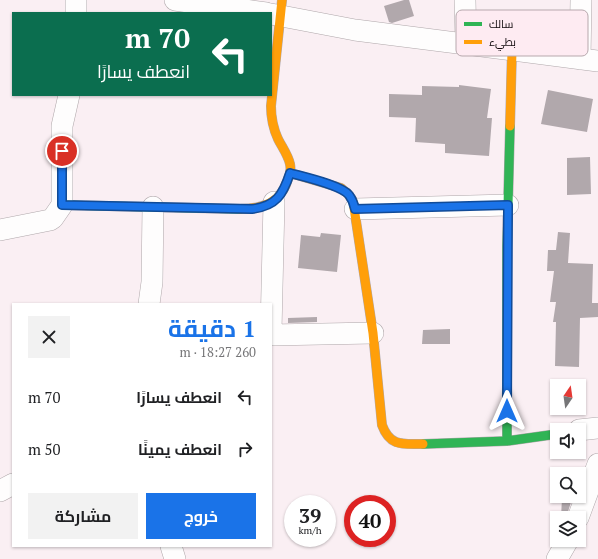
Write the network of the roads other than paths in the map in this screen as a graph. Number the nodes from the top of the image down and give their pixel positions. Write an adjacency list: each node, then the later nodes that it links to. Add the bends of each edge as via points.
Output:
1 (76, 0): 8 (street)
2 (175, 0): 7 (street)
3 (465, 0): 5 (street)
4 (581, 0): 6 (street)
5 (465, 10)
6 (582, 10)
7 (275, 11): 9 (street, via 355,30); 13 (street)
8 (76, 12)
9 (456, 43)
10 (512, 56): 19 (street)
11 (558, 56): 12 (street)
12 (589, 60)
13 (272, 82)
14 (70, 96): 18 (street, via 62,126)
15 (271, 96): 16 (street, via 271,117 274,130 290,164)
16 (290, 173): 17 (street, via 282,193); 21 (street, via 341,188 353,201)
17 (274, 202): 20 (street, via 262,208 252,209); 24 (street)
18 (62, 205): 20 (street); 22 (street, via 50,220)
19 (508, 205): 21 (street); 30 (street)
20 (153, 207): 23 (street, via 152,282)
21 (355, 209): 25 (street)
22 (0, 230)
23 (149, 303)
24 (272, 303)
25 (373, 333): 26 (street); 30 (street, via 385,436 395,443 408,444)
26 (272, 335)
27 (598, 428): 28 (street)
28 (586, 429)
29 (550, 435): 30 (street)
30 (507, 441)
31 (598, 464): 34 (street)
32 (12, 485): 33 (street)
33 (0, 491)
34 (592, 502): 35 (street)
35 (584, 511)
36 (171, 547): 38 (street)
37 (564, 547): 39 (street)
38 (175, 559)
39 (557, 559)

